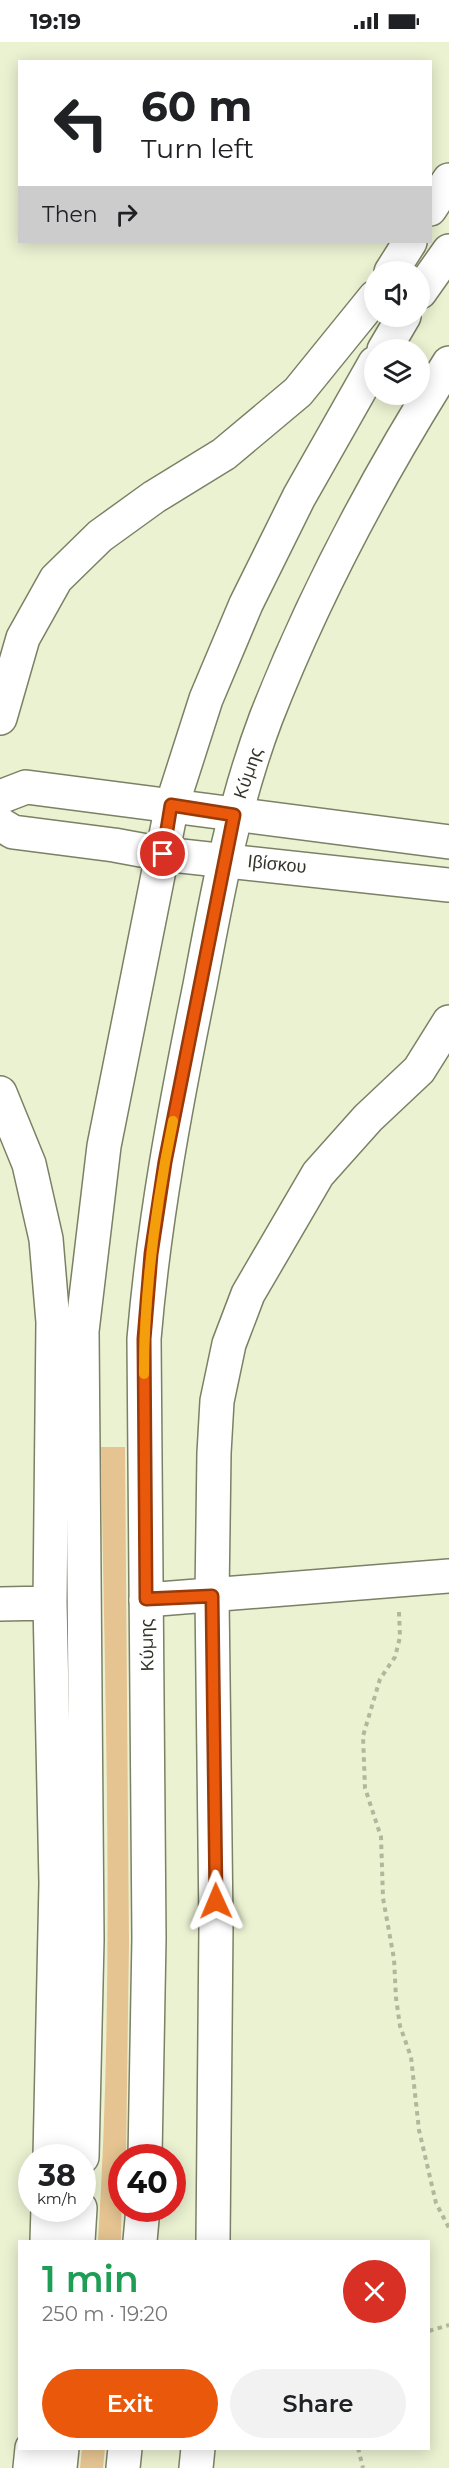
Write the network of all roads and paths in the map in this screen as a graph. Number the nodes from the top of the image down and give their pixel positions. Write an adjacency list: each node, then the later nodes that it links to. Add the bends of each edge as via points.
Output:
1 (449, 180): 2 (street)
2 (432, 206)
3 (409, 243): 5 (street)
4 (449, 251): 6 (street)
5 (398, 261)
6 (430, 278)
7 (364, 311): 10 (street, via 298,392 224,454 100,536 56,579)
8 (449, 363): 14 (street, Κύμης, via 357,520 308,622 266,719)
9 (364, 382): 13 (street, via 299,497 246,604 206,699)
10 (12, 634): 11 (street)
11 (0, 718)
12 (0, 797): 13 (street, via 26,787)
13 (171, 805): 14 (street); 17 (street)
14 (234, 815): 16 (street); 18 (street, Κύμης)
15 (0, 824): 17 (street, Ιβίσκου, via 13,832)
16 (449, 842)
17 (163, 854): 18 (street, Ιβίσκου); 29 (street, via 104,1146 82,1331 87,1940)
18 (224, 859): 19 (street, Ιβίσκου); 25 (street, Κύμης, via 151,1254 144,1339)
19 (449, 885)
20 (449, 1022): 24 (street, via 419,1070 368,1118 318,1174 248,1294 229,1344 217,1401)
21 (0, 1093): 26 (street, via 29,1164 46,1239 53,1322)
22 (449, 1576): 23 (street)
23 (398, 1582): 24 (street); 34 (path, via 400,1636 394,1657 380,1678 363,1736 365,1788 381,1837 383,1898 400,2026 411,2057 419,2130 436,2203)
24 (212, 1596): 25 (street); 38 (street, via 216,1925)
25 (146, 1599): 30 (street, Κύμης)
26 (50, 1603): 27 (street); 28 (street, via 56,1883)
27 (0, 1604)
28 (50, 2144)
29 (82, 2144)
30 (145, 2144)
31 (47, 2222): 35 (street)
32 (79, 2222): 36 (street)
33 (142, 2222): 37 (street)
34 (449, 2228)
35 (46, 2240)
36 (78, 2240)
37 (140, 2240)
38 (213, 2240)
39 (449, 2325): 40 (path)
40 (430, 2331)
41 (32, 2450): 46 (street)
42 (62, 2450): 47 (street)
43 (125, 2450): 48 (street)
44 (198, 2450): 49 (street)
45 (358, 2450): 50 (path)
46 (30, 2468)
47 (60, 2468)
48 (123, 2468)
49 (196, 2468)
50 (363, 2468)

